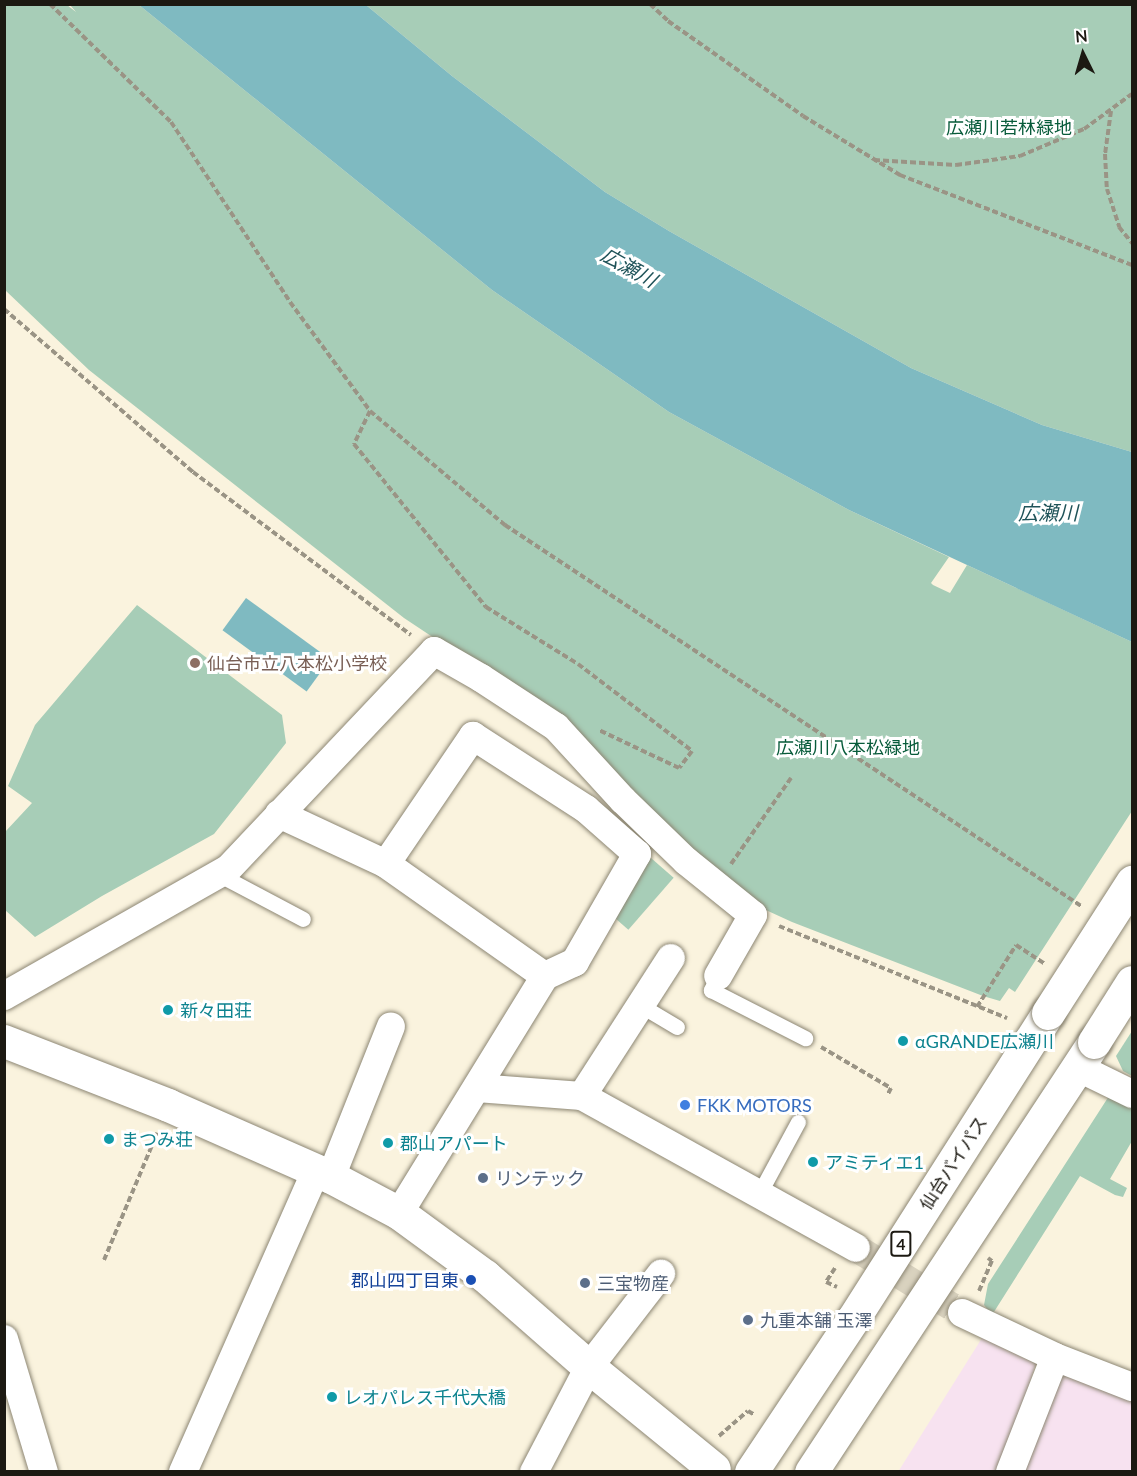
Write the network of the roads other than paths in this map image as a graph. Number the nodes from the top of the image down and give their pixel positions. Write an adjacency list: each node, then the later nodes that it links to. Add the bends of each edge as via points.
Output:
1 (279, 814): 2 (street); 3 (street, via 228,869); 8 (street, via 434,651 556,727 622,800 686,861 753,915)
2 (386, 864): 7 (street); 7 (street, via 473,736 586,809 637,854 575,962)
3 (218, 874): 5 (lane); 10 (street)
4 (1132, 882): 35 (main road, 仙台バイパス / 4, bridge)
5 (303, 919)
6 (671, 958): 11 (street)
7 (545, 976): 17 (street)
8 (718, 976): 14 (lane, via 711,990)
9 (1132, 982): 16 (main road, bridge)
10 (4, 996)
11 (640, 1005): 13 (lane); 19 (street)
12 (391, 1026): 21 (street)
13 (677, 1027)
14 (805, 1038)
15 (4, 1041): 21 (main road, via 168,1105)
16 (1085, 1055): 18 (street); 36 (main road)
17 (477, 1088): 19 (street); 23 (street)
18 (1132, 1094)
19 (582, 1096): 22 (street)
20 (798, 1122): 22 (lane)
21 (323, 1174): 23 (main road); 33 (street)
22 (759, 1194): 24 (street)
23 (399, 1213): 29 (main road, via 485,1276)
24 (856, 1248)
25 (661, 1274): 29 (street)
26 (970, 1303): 28 (street)
27 (4, 1339): 32 (street)
28 (1055, 1357): 30 (street); 37 (street)
29 (589, 1367): 31 (main road); 34 (street)
30 (1132, 1388)
31 (714, 1469)
32 (44, 1472)
33 (183, 1472)
34 (534, 1472)
35 (751, 1472)
36 (811, 1472)
37 (1010, 1472)

